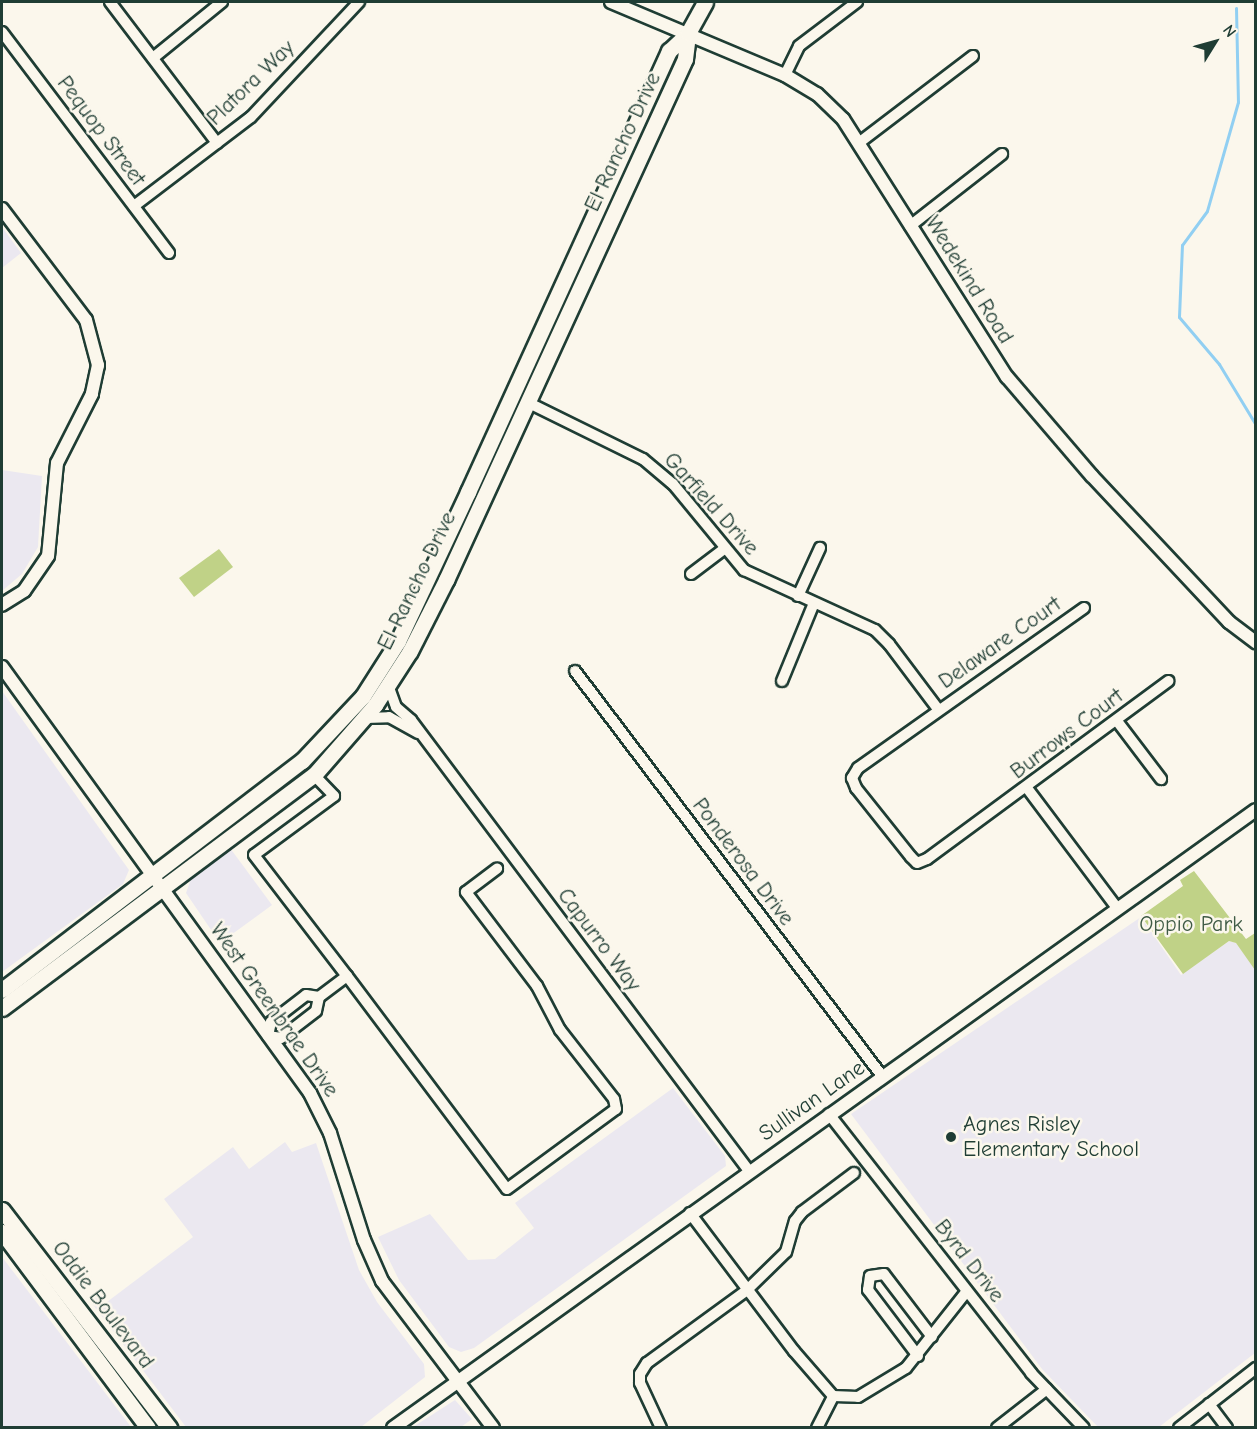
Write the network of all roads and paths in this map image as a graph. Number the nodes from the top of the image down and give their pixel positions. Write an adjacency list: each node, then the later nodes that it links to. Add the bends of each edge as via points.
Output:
1 (110, 2): 10 (street)
2 (222, 2): 10 (street)
3 (359, 2): 13 (street, Platora Way, via 265,104)
4 (611, 2): 8 (street, Wedekind Road)
5 (705, 2): 8 (main road, El Rancho Drive)
6 (857, 2): 11 (street, via 799,46)
7 (2, 32): 15 (street, Pequop Street)
8 (688, 33): 11 (street, Wedekind Road); 19 (main road, El Rancho Drive, via 685,59); 33 (main road, El Rancho Drive, via 669,51 398,641)
9 (973, 56): 12 (street)
10 (153, 58): 13 (street)
11 (785, 75): 12 (street, Wedekind Road, via 817,94)
12 (860, 142): 17 (street, Wedekind Road)
13 (217, 143): 15 (street, Platora Way)
14 (1002, 154): 17 (street)
15 (134, 206): 18 (street, Pequop Street)
16 (2, 209): 25 (street, via 86,320 98,365 92,394 57,463 48,556 24,591)
17 (910, 226): 27 (street, Wedekind Road, via 982,343 1040,419 1228,622)
18 (169, 253)
19 (527, 402): 21 (street, Garfield Drive, via 643,459 677,489); 32 (main road, El Rancho Drive, via 424,627)
20 (820, 548): 23 (street)
21 (724, 549): 22 (street); 23 (street, Garfield Drive, via 744,570)
22 (691, 574)
23 (798, 596): 24 (street, Garfield Drive)
24 (814, 603): 30 (street); 34 (street, Garfield Drive, via 868,626 884,638)
25 (2, 605)
26 (1084, 608): 34 (street, Delaware Court)
27 (1256, 642)
28 (2, 667): 45 (street, West Greenbrae Drive)
29 (575, 671): 53 (street, Ponderosa Drive)
30 (782, 681)
31 (1168, 681): 36 (street, Burrows Court)
32 (388, 685): 35 (main road, El Rancho Drive); 37 (street, Capurro Way, via 396,707)
33 (363, 696): 38 (main road, via 364,706 350,728); 45 (main road, El Rancho Drive, via 302,761)
34 (938, 709): 43 (street, Delaware Court, via 858,768 852,778 856,788 918,863)
35 (366, 718): 37 (street, Capurro Way, via 389,717); 38 (main road, El Rancho Drive)
36 (1118, 721): 40 (street); 41 (street, Burrows Court)
37 (418, 733): 55 (street, Capurro Way)
38 (349, 738): 39 (main road, El Rancho Drive)
39 (314, 775): 46 (main road, El Rancho Drive); 48 (street, via 334,796 254,855)
40 (1161, 779)
41 (1027, 788): 43 (street, Burrows Court); 47 (street)
42 (1256, 810): 47 (street, Sullivan Lane)
43 (988, 816)
44 (497, 869): 48 (street, via 466,892 537,987 560,1030 614,1099 616,1109 507,1189)
45 (153, 876): 46 (street, West Greenbrae Drive); 49 (main road, El Rancho Drive)
46 (162, 889): 51 (main road, El Rancho Drive); 52 (street, West Greenbrae Drive)
47 (1117, 908): 53 (street, Sullivan Lane)
48 (347, 976): 50 (street)
49 (2, 990)
50 (319, 997): 52 (street, via 306,995 272,1022); 52 (street, via 316,1011 281,1038)
51 (2, 1008)
52 (268, 1035): 65 (street, West Greenbrae Drive, via 321,1114 382,1281)
53 (882, 1076): 54 (street, Sullivan Lane)
54 (829, 1114): 55 (street, Sullivan Lane); 61 (street, Byrd Drive)
55 (749, 1171): 58 (street, Sullivan Lane)
56 (854, 1173): 60 (street, via 802,1212 795,1221 786,1252)
57 (2, 1210): 70 (main road, Oddie Boulevard)
58 (690, 1213): 60 (street); 65 (street, Sullivan Lane)
59 (2, 1232): 69 (main road, Oddie Boulevard)
60 (747, 1290): 67 (street); 73 (street, via 646,1363 640,1383)
61 (967, 1291): 62 (street, via 944,1316); 66 (street, Byrd Drive)
62 (932, 1337): 63 (street); 63 (street, via 884,1274 870,1276 868,1290)
63 (918, 1356): 67 (street, via 868,1393 858,1397)
64 (1256, 1368): 68 (street)
65 (457, 1382): 71 (street, Sullivan Lane); 72 (street, West Greenbrae Drive)
66 (1047, 1389): 75 (street); 76 (street, Byrd Drive)
67 (833, 1396): 74 (street)
68 (1209, 1404): 77 (street); 78 (street)
69 (148, 1428)
70 (169, 1428)
71 (393, 1428)
72 (493, 1428)
73 (661, 1428)
74 (817, 1428)
75 (997, 1428)
76 (1084, 1428)
77 (1179, 1428)
78 (1227, 1428)

